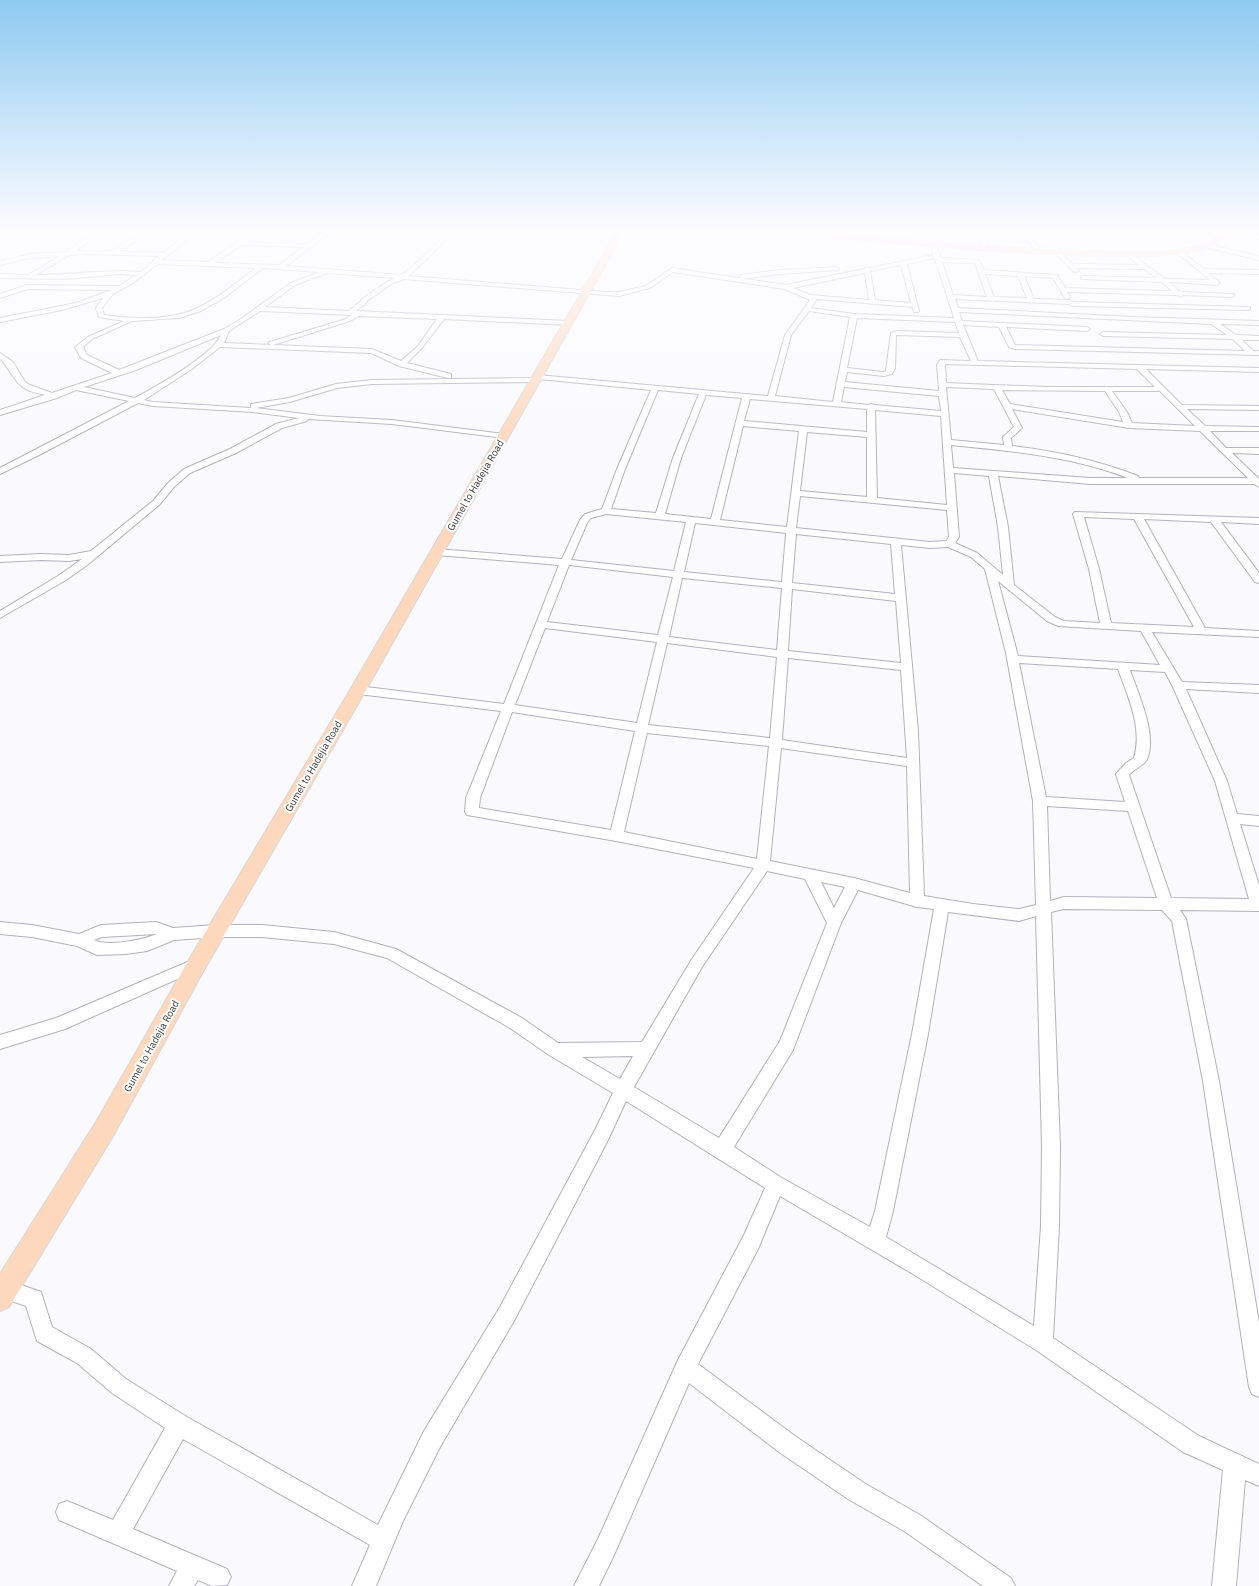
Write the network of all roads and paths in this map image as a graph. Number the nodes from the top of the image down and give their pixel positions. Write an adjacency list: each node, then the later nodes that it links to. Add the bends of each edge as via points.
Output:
1 (75, 304): 27 (street)
2 (102, 304): 26 (street, via 99,308 102,316)
3 (206, 304): 26 (street, via 194,312 175,316)
4 (265, 304): 17 (street)
5 (362, 304): 20 (street)
6 (364, 304): 21 (street)
7 (579, 304): 31 (main road, Gumel to Hadejia Road)
8 (810, 304): 18 (street)
9 (904, 304): 15 (street)
10 (953, 304): 19 (street)
11 (1071, 304): 23 (street)
12 (1102, 304): 16 (street)
13 (1190, 304): 16 (street)
14 (1243, 304): 16 (street, via 1251,310)
15 (914, 305): 25 (street)
16 (1194, 307): 30 (street)
17 (258, 309): 20 (street); 35 (street)
18 (807, 309): 22 (street); 69 (street, via 788,335)
19 (955, 310): 23 (street); 29 (street)
20 (354, 313): 21 (street); 36 (street, via 348,320)
21 (372, 314): 24 (street)
22 (854, 316): 25 (street); 52 (street)
23 (1077, 316): 28 (street)
24 (442, 317): 31 (street); 50 (street, via 420,347)
25 (918, 318): 29 (street)
26 (133, 319): 55 (street, via 90,338 79,347 84,356)
27 (0, 320)
28 (1132, 320): 30 (street); 38 (street)
29 (958, 321): 33 (street); 37 (street)
30 (1213, 322): 32 (street); 39 (street)
31 (569, 323): 56 (main road, Gumel to Hadejia Road)
32 (1259, 323)
33 (1002, 325): 34 (street); 44 (street, via 1011,346)
34 (1087, 329)
35 (226, 330): 41 (street); 55 (street)
36 (305, 333): 42 (street); 43 (street, via 296,341 295,344)
37 (963, 335): 49 (street); 52 (street, via 893,334 889,372 884,374)
38 (1148, 335): 39 (street); 44 (street, via 1103,334); 48 (street)
39 (1234, 337): 40 (street); 45 (street, via 1250,351)
40 (1259, 338)
41 (218, 344): 42 (street); 71 (street, via 189,369)
42 (263, 346): 43 (street)
43 (299, 348): 50 (street, via 372,351)
44 (1116, 350): 48 (street); 51 (street)
45 (1249, 353): 46 (street); 48 (street)
46 (1259, 354)
47 (0, 355): 68 (street, via 27,387)
48 (1173, 359): 51 (street); 53 (street)
49 (976, 362): 51 (street); 63 (street, via 943,362)
50 (402, 364): 58 (street)
51 (1136, 367): 65 (street)
52 (844, 370): 59 (street)
53 (1249, 370): 54 (street); 57 (street)
54 (1259, 370)
55 (119, 373): 62 (street)
56 (537, 378): 58 (street); 60 (street); 89 (main road, Gumel to Hadejia Road)
57 (1259, 379)
58 (470, 380): 77 (street, via 372,382 336,386 290,400)
59 (842, 384): 63 (street); 72 (street)
60 (656, 387): 66 (street); 102 (street)
61 (998, 387): 63 (street); 64 (street); 74 (street)
62 (77, 388): 68 (street); 71 (street)
63 (943, 389): 80 (street)
64 (1107, 389): 65 (street); 84 (street)
65 (1161, 389): 75 (street)
66 (704, 391): 67 (street); 103 (street, via 677,458)
67 (747, 395): 69 (street); 83 (street)
68 (54, 396): 70 (street)
69 (771, 397): 72 (street)
70 (41, 400): 78 (street); 79 (street)
71 (137, 401): 77 (street); 95 (street)
72 (837, 404): 73 (street)
73 (871, 406): 80 (street); 88 (street)
74 (1008, 406): 84 (street); 91 (street, via 1018,428 1007,437)
75 (1180, 407): 76 (street); 85 (street)
76 (1259, 408)
77 (238, 409): 81 (street)
78 (20, 411): 79 (street); 82 (street)
79 (1, 413)
80 (943, 414): 90 (street)
81 (315, 418): 89 (street, via 385,421); 113 (street, via 279,426 233,451 188,471 171,485 156,504)
82 (0, 423)
83 (739, 424): 87 (street); 108 (street)
84 (1129, 426): 85 (street)
85 (1202, 428): 86 (street); 92 (street)
86 (1259, 429)
87 (804, 430): 88 (street); 99 (street)
88 (871, 435): 100 (street)
89 (504, 436): 112 (main road, Gumel to Hadejia Road)
90 (947, 442): 91 (street); 94 (street)
91 (1008, 448): 98 (street, via 1054,455 1111,469)
92 (1224, 450): 93 (street); 97 (street, via 1249,475)
93 (1259, 451)
94 (950, 470): 96 (street); 101 (street)
95 (0, 471)
96 (993, 474): 98 (street, via 1090,481); 119 (street, via 1003,527)
97 (1258, 480): 98 (street)
98 (1141, 481)
99 (796, 493): 100 (street); 109 (street)
100 (872, 500): 101 (street)
101 (952, 508): 111 (street, via 954,537)
102 (606, 511): 103 (street); 115 (street, via 588,516 583,522)
103 (660, 517): 105 (street)
104 (1138, 517): 106 (street); 124 (street, via 1078,514 1094,568); 126 (street)
105 (691, 520): 108 (street); 117 (street)
106 (1214, 520): 107 (street); 118 (street)
107 (1259, 521)
108 (715, 523): 109 (street)
109 (792, 531): 110 (street); 120 (street)
110 (896, 541): 111 (street, via 930,545); 121 (street)
111 (949, 544): 116 (street, via 974,554)
112 (437, 552): 115 (street); 136 (main road, Gumel to Hadejia Road)
113 (93, 554): 114 (street, via 69,558); 122 (street, via 62,578)
114 (0, 559)
115 (565, 562): 117 (street); 123 (street)
116 (990, 567): 119 (street); 130 (street)
117 (677, 575): 120 (street); 128 (street)
118 (1259, 580)
119 (1009, 584): 124 (street, via 1051,619 1062,624)
120 (787, 586): 121 (street); 129 (street)
121 (900, 598): 132 (street)
122 (0, 615)
123 (541, 624): 128 (street); 137 (street)
124 (1106, 626): 125 (street)
125 (1144, 628): 126 (street); 133 (street)
126 (1201, 631): 127 (street)
127 (1259, 634)
128 (662, 639): 129 (street); 138 (street)
129 (782, 654): 132 (street); 139 (street)
130 (1014, 659): 131 (street); 141 (street)
131 (1123, 666): 133 (street); 142 (street, via 1141,720 1144,746 1140,760 1122,774)
132 (906, 667): 140 (street)
133 (1168, 669): 134 (street)
134 (1178, 685): 135 (street); 143 (street, via 1221,780)
135 (1259, 689)
136 (358, 690): 137 (street); 156 (main road, Gumel to Hadejia Road)
137 (508, 708): 138 (street); 145 (street, via 473,798 472,812)
138 (642, 728): 139 (street); 145 (street)
139 (775, 743): 140 (street); 146 (street)
140 (913, 763): 149 (street)
141 (1040, 801): 142 (street); 153 (street)
142 (1134, 807): 150 (street)
143 (1232, 818): 144 (street); 152 (street)
144 (1259, 821)
145 (616, 836): 146 (street)
146 (763, 866): 147 (street); 159 (street, via 697,963)
147 (811, 876): 148 (street); 154 (street)
148 (854, 883): 149 (street); 154 (street)
149 (917, 901): 151 (street)
150 (1166, 904): 152 (street); 153 (street, via 1064,902); 166 (street, via 1178,919 1210,1074)
151 (942, 905): 153 (street, via 1019,915); 164 (street, via 918,1042 884,1211)
152 (1259, 905)
153 (1044, 908): 167 (street, via 1051,1146 1050,1226)
154 (834, 923): 162 (street, via 787,1045)
155 (0, 928): 156 (street, via 80,940 97,949 148,944 173,934)
156 (217, 931): 157 (main road, Gumel to Hadejia Road); 160 (street, via 284,933 334,938 391,953 516,1023)
157 (196, 964): 158 (street, via 59,1024); 165 (main road, Gumel to Hadejia Road, via 104,1130)
158 (0, 1042)
159 (646, 1049): 160 (street); 161 (street)
160 (555, 1050): 161 (street)
161 (623, 1089): 162 (street); 175 (street, via 508,1314 432,1439)
162 (722, 1150): 163 (street)
163 (776, 1184): 164 (street); 168 (street, via 750,1242)
164 (875, 1240): 167 (street)
165 (2, 1294): 170 (street, via 34,1299 44,1334 84,1356 119,1386)
166 (1255, 1336): 169 (street)
167 (1043, 1343): 171 (street, via 1191,1444)
168 (685, 1367): 180 (street, via 606,1547); 181 (street, via 787,1444 856,1490 912,1523)
169 (1259, 1387)
170 (179, 1425): 174 (street); 175 (street)
171 (1235, 1462): 172 (street); 182 (street)
172 (1259, 1475)
173 (67, 1512): 174 (street)
174 (118, 1533): 176 (street)
175 (383, 1540): 179 (street)
176 (193, 1566): 177 (street); 178 (street)
177 (219, 1577)
178 (181, 1586)
179 (364, 1586)
180 (586, 1586)
181 (1003, 1586)
182 (1224, 1586)

